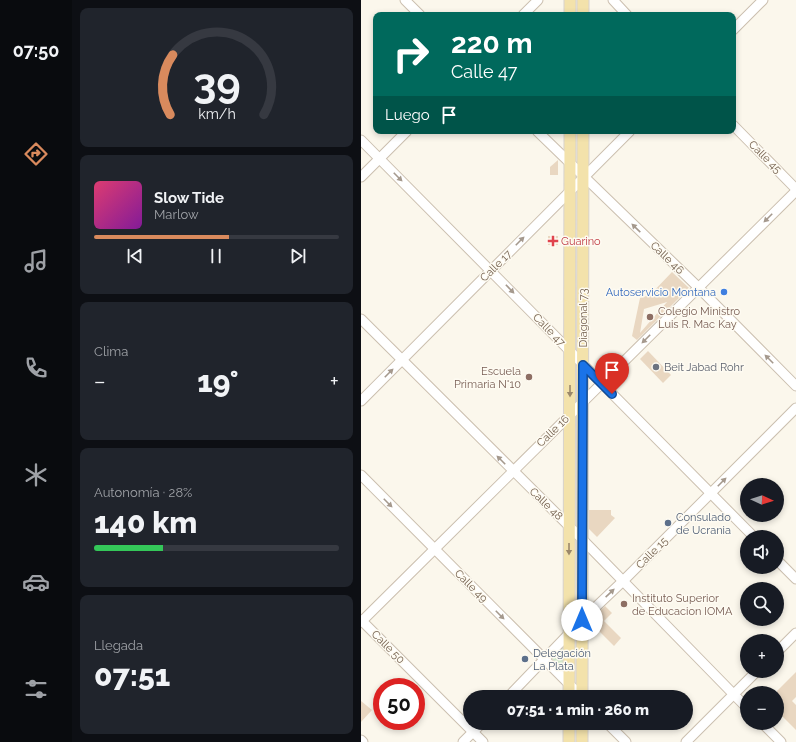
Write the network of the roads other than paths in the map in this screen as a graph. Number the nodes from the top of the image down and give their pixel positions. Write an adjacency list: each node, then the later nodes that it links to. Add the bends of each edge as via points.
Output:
1 (405, 0): 7 (street)
2 (538, 0): 8 (street)
3 (570, 0): 9 (main road)
4 (583, 0): 10 (main road)
5 (613, 0): 11 (street)
6 (763, 0): 12 (street)
7 (417, 12)
8 (526, 12)
9 (570, 12)
10 (583, 12)
11 (624, 12)
12 (736, 27)
13 (736, 128): 24 (street, Calle 45)
14 (404, 134): 20 (street)
15 (540, 134): 21 (street, Calle 46)
16 (570, 134): 21 (main road, Diagonal 73)
17 (583, 134): 23 (main road, Diagonal 73)
18 (627, 134): 23 (street, Calle 17)
19 (361, 140): 20 (street, Calle 47)
20 (379, 158): 22 (street); 26 (street, Calle 47, one-way to 26)
21 (569, 164): 23 (street, Calle 46); 25 (main road, Diagonal 73)
22 (361, 177)
23 (583, 177): 25 (street, Calle 17); 27 (street, Calle 46, one-way to 23); 31 (main road, Diagonal 73)
24 (796, 190): 27 (street, Calle 16, one-way to 27)
25 (569, 192): 26 (street, Calle 17, one-way to 25); 29 (main road, Diagonal 73)
26 (491, 270): 29 (street, Calle 47, one-way to 29); 30 (street, Calle 17)
27 (698, 287): 32 (street, Calle 16, one-way to 32); 33 (street, Calle 46, one-way to 27)
28 (361, 319): 30 (street, Calle 48)
29 (570, 352): 31 (street, Calle 47); 37 (main road, Diagonal 73, one-way to 37)
30 (402, 360): 34 (street, Calle 17, one-way to 30); 38 (street, Calle 48, one-way to 30)
31 (583, 365): 32 (street, Calle 47); 35 (main road, Diagonal 73)
32 (601, 383): 35 (street, Calle 16); 40 (street, Calle 47)
33 (796, 386)
34 (361, 401)
35 (582, 401): 37 (street, Calle 16); 43 (main road, Diagonal 73)
36 (796, 408): 40 (street, Calle 15, one-way to 36)
37 (569, 415): 38 (street, Calle 16); 41 (main road, Diagonal 73)
38 (512, 471): 41 (street, Calle 48); 44 (street, Calle 16)
39 (361, 475): 44 (street, Calle 49, one-way to 44)
40 (711, 494): 42 (street, Calle 47); 47 (street, Calle 15)
41 (569, 527): 43 (street, Calle 48); 51 (main road, Diagonal 73, one-way to 51)
42 (747, 530)
43 (582, 540): 47 (street, Calle 48); 48 (main road, Diagonal 73)
44 (434, 548): 49 (street, Calle 16); 53 (street, Calle 49, one-way to 53)
45 (784, 567): 46 (street)
46 (796, 579)
47 (623, 582): 48 (street, Calle 15, one-way to 47); 60 (street, Calle 48)
48 (582, 620): 51 (street, Calle 15); 59 (main road, Diagonal 73)
49 (361, 621): 66 (street, Calle 50)
50 (796, 633): 52 (street)
51 (569, 634): 53 (street, Calle 15); 55 (main road, Diagonal 73)
52 (784, 645)
53 (545, 660): 55 (street, Calle 49); 56 (street, Calle 15)
54 (750, 678): 60 (street)
55 (569, 683): 57 (main road, Diagonal 73); 58 (street, Calle 49)
56 (515, 690)
57 (569, 690)
58 (576, 690)
59 (582, 690)
60 (734, 694): 61 (street, Calle 48); 74 (street)
61 (740, 700)
62 (569, 730): 71 (main road)
63 (581, 730): 72 (main road)
64 (614, 730): 73 (street)
65 (769, 730): 75 (street)
66 (473, 732): 69 (street); 70 (street, Calle 50)
67 (361, 740): 68 (street)
68 (363, 742)
69 (463, 742)
70 (483, 742)
71 (569, 742)
72 (581, 742)
73 (626, 742)
74 (685, 742)
75 (781, 742)

